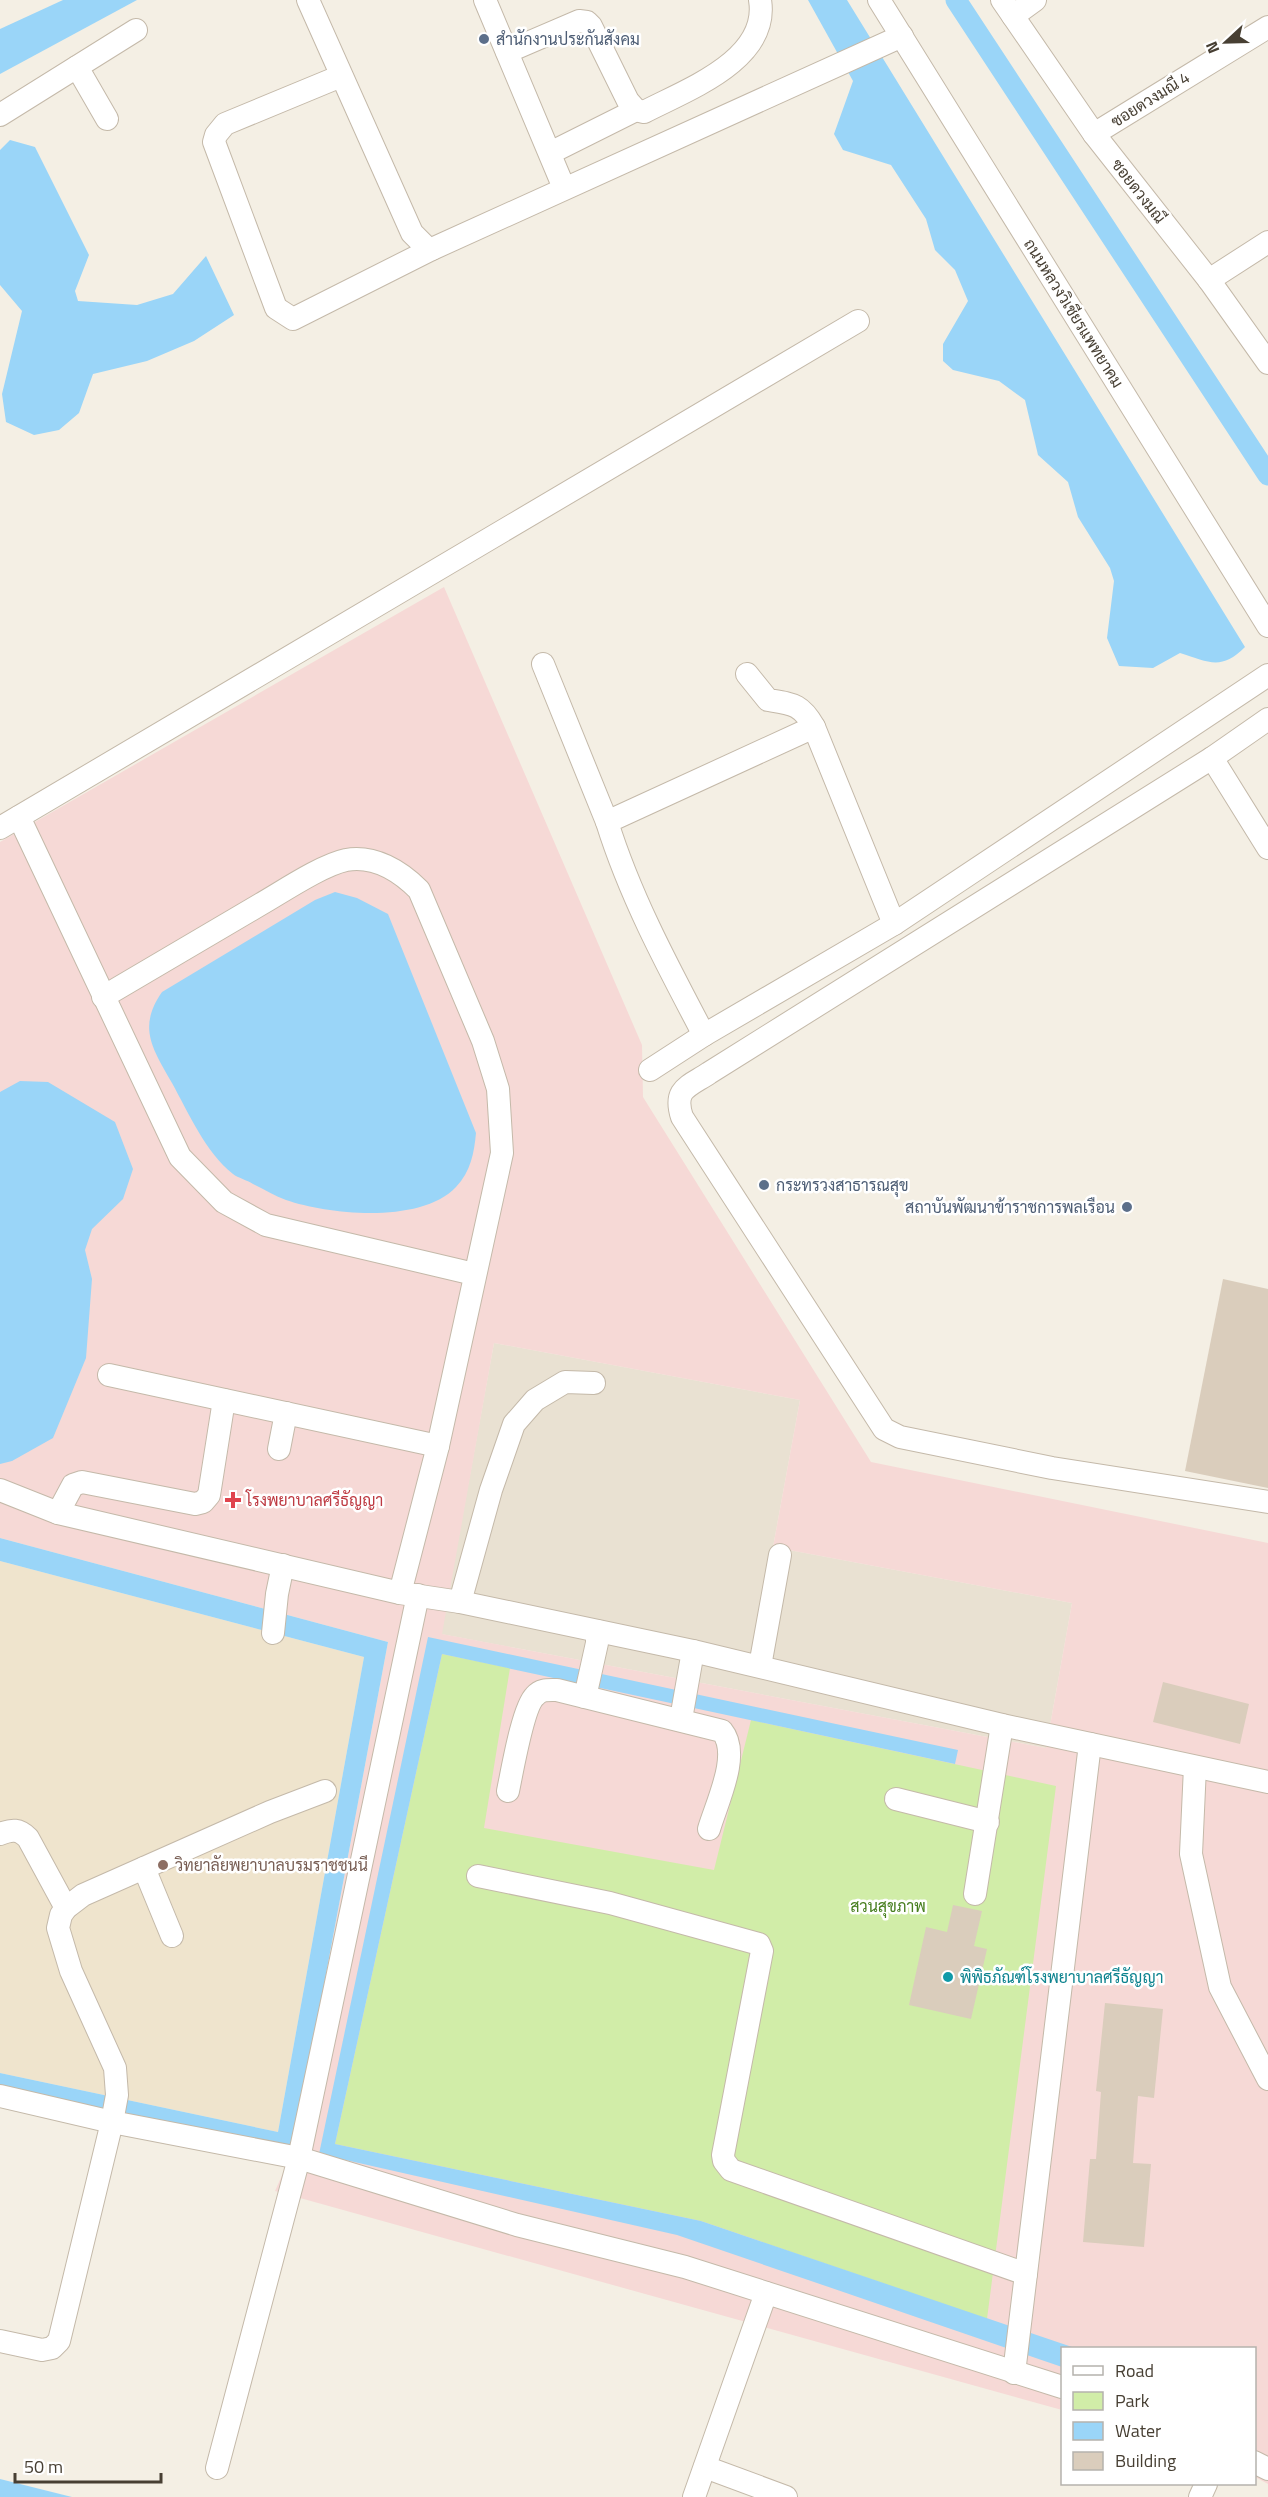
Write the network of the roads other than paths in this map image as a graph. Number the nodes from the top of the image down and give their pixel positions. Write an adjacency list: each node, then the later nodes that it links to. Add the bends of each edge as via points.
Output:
1 (308, 0): 12 (street)
2 (485, 0): 10 (street)
3 (760, 0): 13 (street, via 762,11 753,39 737,59 644,112)
4 (879, 0): 9 (street, ถนนหลวงวิเชียรแพทยาคม)
5 (1035, 0): 6 (street)
6 (1008, 8): 16 (street, ซอยดวงมณี)
7 (1268, 27): 16 (street, ซอยดวงมณี 4)
8 (136, 30): 11 (street)
9 (902, 36): 18 (street); 24 (street, ถนนหลวงวิเชียรแพทยาคม)
10 (507, 52): 13 (street, via 579,21 587,22); 17 (street)
11 (77, 67): 14 (street); 15 (street)
12 (341, 76): 20 (street, via 412,233); 20 (street, via 225,124 214,142 276,308 293,319)
13 (636, 110): 17 (street)
14 (0, 115)
15 (107, 119)
16 (1094, 134): 21 (street, ซอยดวงมณี)
17 (550, 153): 18 (street)
18 (564, 188): 20 (street)
19 (1268, 242): 21 (street)
20 (432, 249)
21 (1209, 280): 23 (street, ซอยดวงมณี)
22 (858, 321): 32 (street)
23 (1268, 363)
24 (1268, 626)
25 (543, 663): 31 (street)
26 (747, 674): 29 (street, via 768,700 793,704 806,713)
27 (1268, 675): 34 (street)
28 (1268, 719): 30 (street)
29 (814, 726): 31 (street); 34 (street)
30 (1212, 758): 33 (street); 46 (street, via 709,1073 681,1092 678,1103 682,1117 884,1429 900,1437 1052,1468)
31 (607, 822): 36 (street, via 655,943)
32 (10, 823): 35 (street)
33 (1268, 848)
34 (894, 924): 36 (street)
35 (103, 998): 38 (street, via 180,1157 224,1202 266,1225); 38 (street, via 302,880 345,860 385,865 404,874 419,890 483,1041 498,1089 501,1153)
36 (704, 1035): 37 (street)
37 (650, 1070)
38 (474, 1274): 43 (street)
39 (109, 1375): 41 (street)
40 (594, 1383): 51 (street, via 565,1382 535,1401 514,1424)
41 (224, 1400): 42 (street); 47 (street, via 209,1495 203,1502 195,1504 82,1482 73,1485)
42 (286, 1413): 43 (street); 44 (street)
43 (438, 1446): 50 (street)
44 (279, 1449)
45 (0, 1490): 47 (street)
46 (1268, 1502)
47 (58, 1513): 49 (street)
48 (780, 1555): 55 (street)
49 (283, 1570): 50 (street); 53 (street)
50 (411, 1600): 51 (street); 76 (street, via 408,1647)
51 (460, 1602): 52 (street)
52 (597, 1631): 54 (street); 56 (street)
53 (273, 1633)
54 (693, 1652): 55 (street); 57 (street)
55 (760, 1666): 58 (street)
56 (588, 1686): 57 (street); 63 (street, via 545,1690 533,1697)
57 (683, 1707): 66 (street, via 722,1731 731,1749)
58 (1002, 1725): 59 (street); 65 (street)
59 (1090, 1744): 60 (street); 77 (street)
60 (1195, 1767): 61 (street); 73 (street, via 1191,1854 1220,1988)
61 (1268, 1782)
62 (325, 1791): 68 (street)
63 (508, 1791)
64 (896, 1799): 65 (street)
65 (988, 1822): 70 (street)
66 (709, 1829)
67 (0, 1834): 71 (street, via 10,1829 21,1831 28,1838)
68 (144, 1868): 71 (street); 72 (street)
69 (478, 1876): 77 (street, via 610,1903 759,1944 762,1951 723,2155 728,2167)
70 (975, 1894)
71 (66, 1908): 75 (street, via 58,1928 71,1971 115,2068 117,2095)
72 (172, 1936)
73 (1268, 2079)
74 (0, 2096): 75 (street)
75 (112, 2121): 76 (street); 79 (street, via 59,2341 42,2350)
76 (299, 2158): 78 (street, via 517,2225 685,2267); 83 (street)
77 (1025, 2281): 80 (street)
78 (766, 2293): 80 (street); 82 (street)
79 (0, 2341)
80 (1014, 2373): 81 (street)
81 (1061, 2387)
82 (705, 2467): 84 (street); 85 (street)
83 (217, 2468)
84 (694, 2497)
85 (786, 2497)

